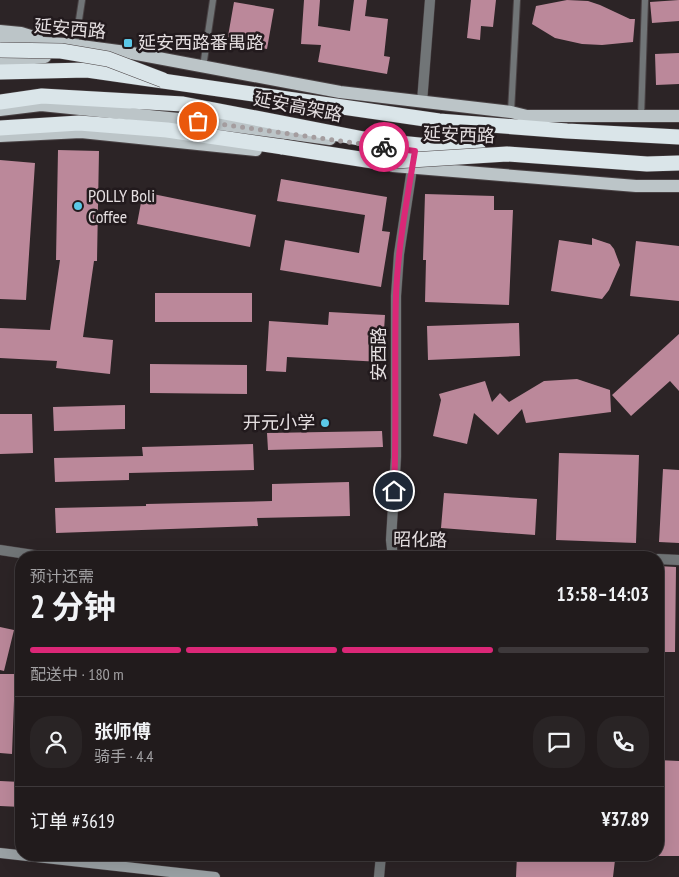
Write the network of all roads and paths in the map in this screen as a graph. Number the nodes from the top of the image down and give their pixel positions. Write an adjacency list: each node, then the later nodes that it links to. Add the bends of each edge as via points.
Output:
1 (82, 0): 9 (lane)
2 (213, 0): 13 (lane)
3 (430, 0): 17 (street)
4 (517, 0): 19 (lane)
5 (645, 0): 21 (lane)
6 (0, 31): 8 (main road, via 21,33)
7 (0, 41): 8 (main road, 延安西路)
8 (53, 44): 9 (main road, 延安西路)
9 (75, 46): 11 (main road, 延安西路)
10 (0, 50): 15 (highway, bridge, via 61,51 108,59)
11 (167, 60): 12 (main road, 延安西路, via 41,57); 13 (main road, 延安西路)
12 (0, 61)
13 (203, 67): 17 (main road, 延安西路, via 340,92)
14 (0, 72): 15 (highway, 延安高架路, bridge, via 87,70)
15 (163, 80): 24 (highway, 延安高架路, via 438,121)
16 (0, 102): 26 (highway, 延安高架路, bridge, via 42,96 182,104 369,140)
17 (422, 102): 19 (main road, 延安西路)
18 (0, 110): 25 (main road, 延安西路, via 41,105 198,121)
19 (511, 112): 21 (main road, 延安西路, via 527,116)
20 (679, 116): 21 (main road, 延安西路)
21 (641, 117)
22 (0, 128): 26 (highway, bridge, via 79,123 167,130 379,162)
23 (0, 136): 28 (main road, via 81,132)
24 (679, 137)
25 (415, 151): 27 (main road, 延安西路); 28 (street, 安西路)
26 (507, 154): 27 (highway, 延安高架路, bridge, via 647,164)
27 (679, 162)
28 (412, 168): 29 (main road, via 636,186); 31 (street, 安西路, via 396,296)
29 (679, 186)
30 (0, 550): 32 (street)
31 (392, 551)
32 (15, 552)
33 (664, 559): 34 (street)
34 (679, 560)
35 (0, 854): 36 (street)
36 (15, 856)
37 (64, 861): 39 (street)
38 (380, 861): 41 (street)
39 (200, 876): 40 (street)
40 (215, 877)
41 (379, 877)

